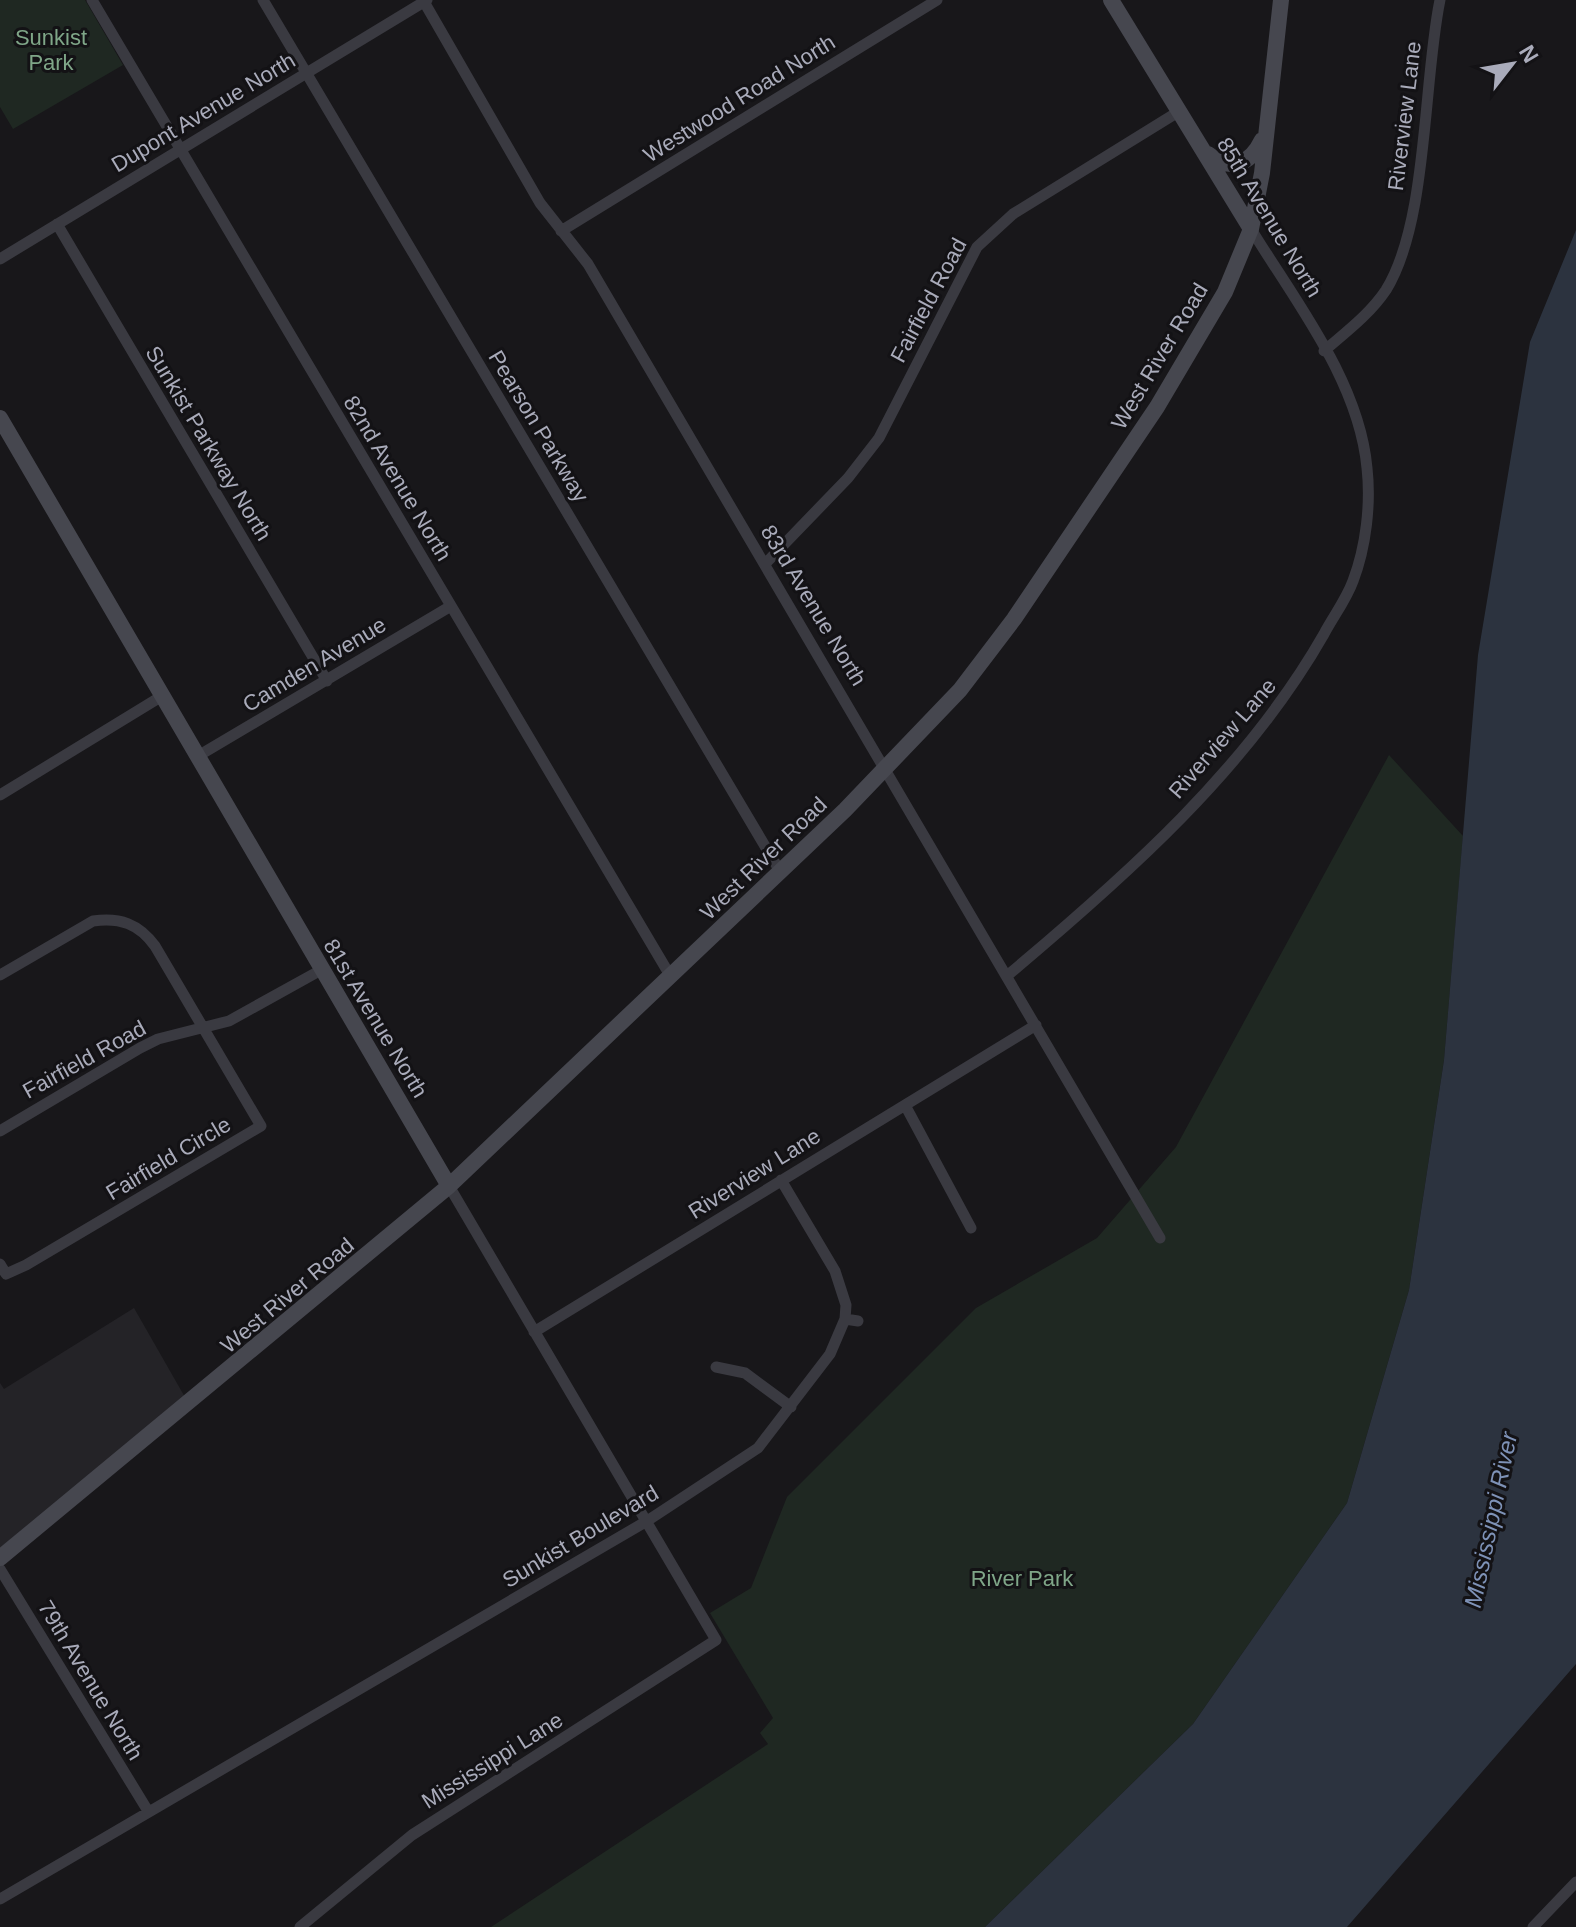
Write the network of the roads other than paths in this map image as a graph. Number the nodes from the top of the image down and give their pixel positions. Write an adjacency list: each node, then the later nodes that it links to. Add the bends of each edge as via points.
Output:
1 (92, 0): 11 (street, 82nd Avenue North)
2 (263, 0): 8 (street, Pearson Parkway)
3 (937, 0): 15 (street, Westwood Road North)
4 (1111, 0): 9 (street, 85th Avenue North)
5 (1281, 0): 10 (street, West River Road)
6 (1440, 0): 17 (street, Riverview Lane, via 1406,246 1384,292)
7 (425, 1): 8 (street, Dupont Avenue North); 15 (street, 83rd Avenue North)
8 (306, 73): 11 (street, Dupont Avenue North); 27 (street, Pearson Parkway)
9 (1178, 112): 12 (street, 85th Avenue North); 20 (street, Fairfield Road, via 1013,214 977,247 879,438)
10 (1264, 136): 12 (street, via 1252,157 1239,164 1220,162); 14 (street, West River Road)
11 (180, 149): 13 (street, Dupont Avenue North); 21 (street, 82nd Avenue North)
12 (1204, 150): 14 (street, 85th Avenue North)
13 (57, 224): 16 (street, Dupont Avenue North); 22 (street, Sunkist Parkway North)
14 (1251, 229): 17 (street, 85th Avenue North); 25 (street, West River Road, via 1197,343 1046,572 960,690)
15 (561, 231): 20 (street, 83rd Avenue North, via 588,264)
16 (0, 259)
17 (1324, 351): 19 (street, 85th Avenue North, via 1346,393)
18 (0, 418): 23 (street, 81st Avenue North)
19 (1367, 468): 30 (street, Riverview Lane, via 1366,520 1353,583 1292,690 1119,882)
20 (766, 563): 25 (street, 83rd Avenue North)
21 (451, 606): 22 (street, Camden Avenue); 31 (street, 82nd Avenue North)
22 (327, 681): 24 (street, Camden Avenue)
23 (162, 696): 24 (street, 81st Avenue North); 26 (street)
24 (198, 756): 28 (street, 81st Avenue North)
25 (887, 769): 27 (street, West River Road); 30 (street, 83rd Avenue North)
26 (0, 795)
27 (781, 873): 31 (street, West River Road)
28 (321, 970): 33 (street, Fairfield Road, via 229,1021); 37 (street, 81st Avenue North)
29 (0, 975): 33 (street, via 93,921 122,921 147,935)
30 (1008, 975): 32 (street, 83rd Avenue North)
31 (671, 977): 37 (street, West River Road)
32 (1036, 1025): 34 (street, Riverview Lane); 39 (street, 83rd Avenue North)
33 (203, 1028): 35 (street, Fairfield Road, via 140,1048); 40 (street, Fairfield Circle, via 261,1126 26,1265 6,1274)
34 (905, 1105): 36 (street, Riverview Lane); 38 (street)
35 (0, 1131)
36 (781, 1180): 41 (street, Riverview Lane); 43 (street, Sunkist Boulevard, via 835,1271 851,1320)
37 (449, 1186): 41 (street, 81st Avenue North); 45 (street, West River Road)
38 (971, 1228)
39 (1160, 1238)
40 (0, 1264)
41 (534, 1332): 44 (street, 81st Avenue North)
42 (716, 1367): 43 (street, via 745,1373)
43 (791, 1407): 44 (street, Sunkist Boulevard, via 742,1460)
44 (647, 1521): 47 (street, 81st Avenue North); 48 (street, Sunkist Boulevard)
45 (0, 1558)
46 (0, 1569): 48 (street, 79th Avenue North)
47 (716, 1640): 51 (street, Mississippi Lane, via 412,1835)
48 (148, 1811): 50 (street, Sunkist Boulevard)
49 (1576, 1882): 52 (street)
50 (0, 1899)
51 (300, 1927)
52 (1533, 1927)

